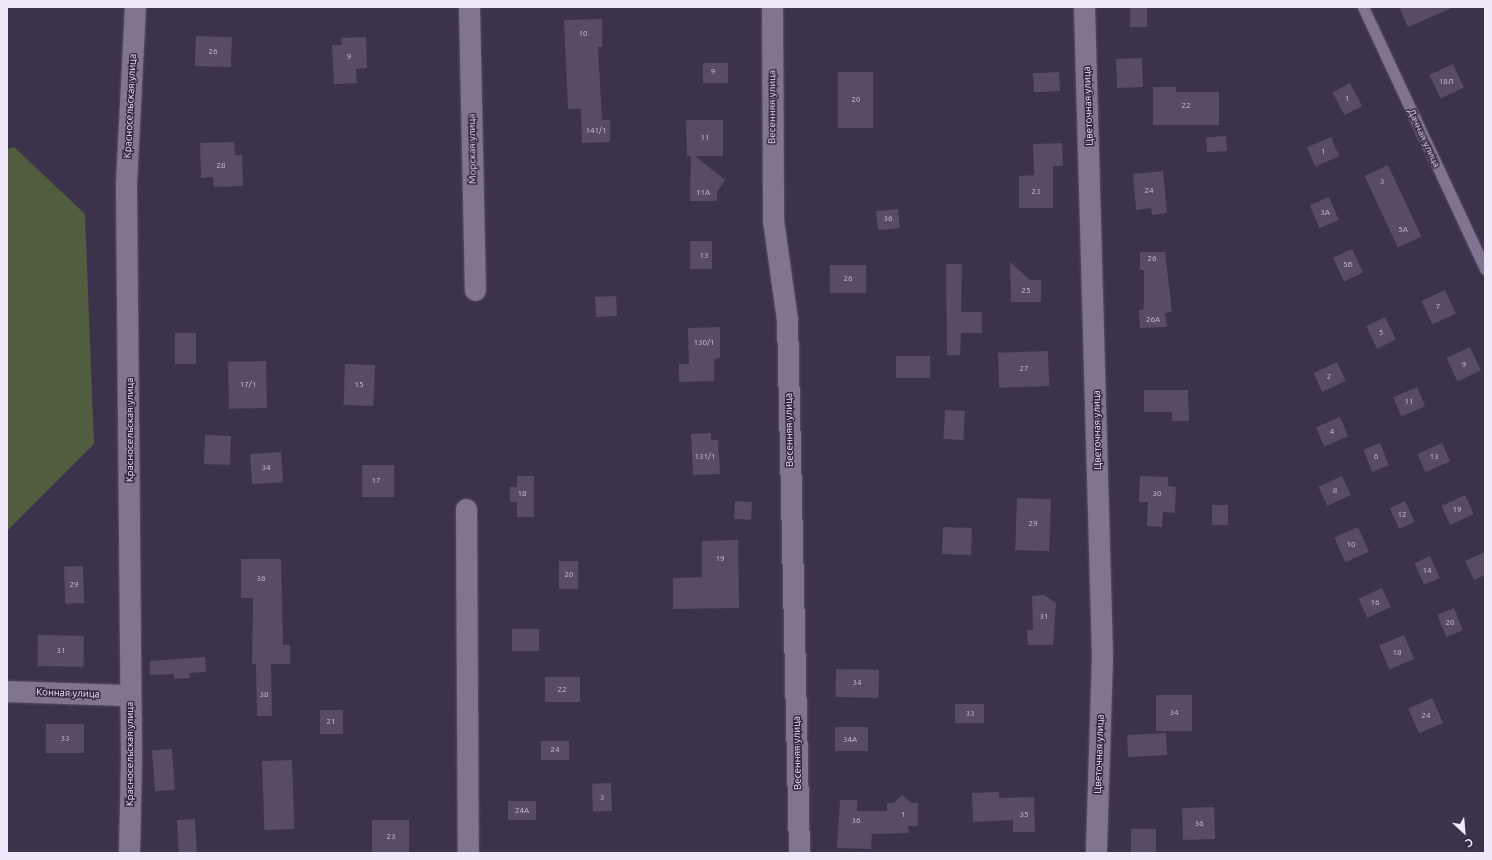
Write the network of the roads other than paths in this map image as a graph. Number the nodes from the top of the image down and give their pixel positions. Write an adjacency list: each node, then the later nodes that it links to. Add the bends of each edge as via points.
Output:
1 (135, 7): 10 (street, Красносельская улица, via 126,183)
2 (469, 7): 7 (street, Морская улица)
3 (772, 7): 13 (street, Весенняя улица, via 773,220 787,319)
4 (1084, 7): 14 (street, Цветочная улица, via 1102,657)
5 (1363, 7): 6 (lane, Дачная улица)
6 (1485, 269)
7 (475, 290)
8 (466, 509): 12 (street)
9 (7, 691): 10 (street, Конная улица)
10 (129, 695): 11 (street, Красносельская улица)
11 (128, 853)
12 (468, 853)
13 (799, 853)
14 (1096, 853)

